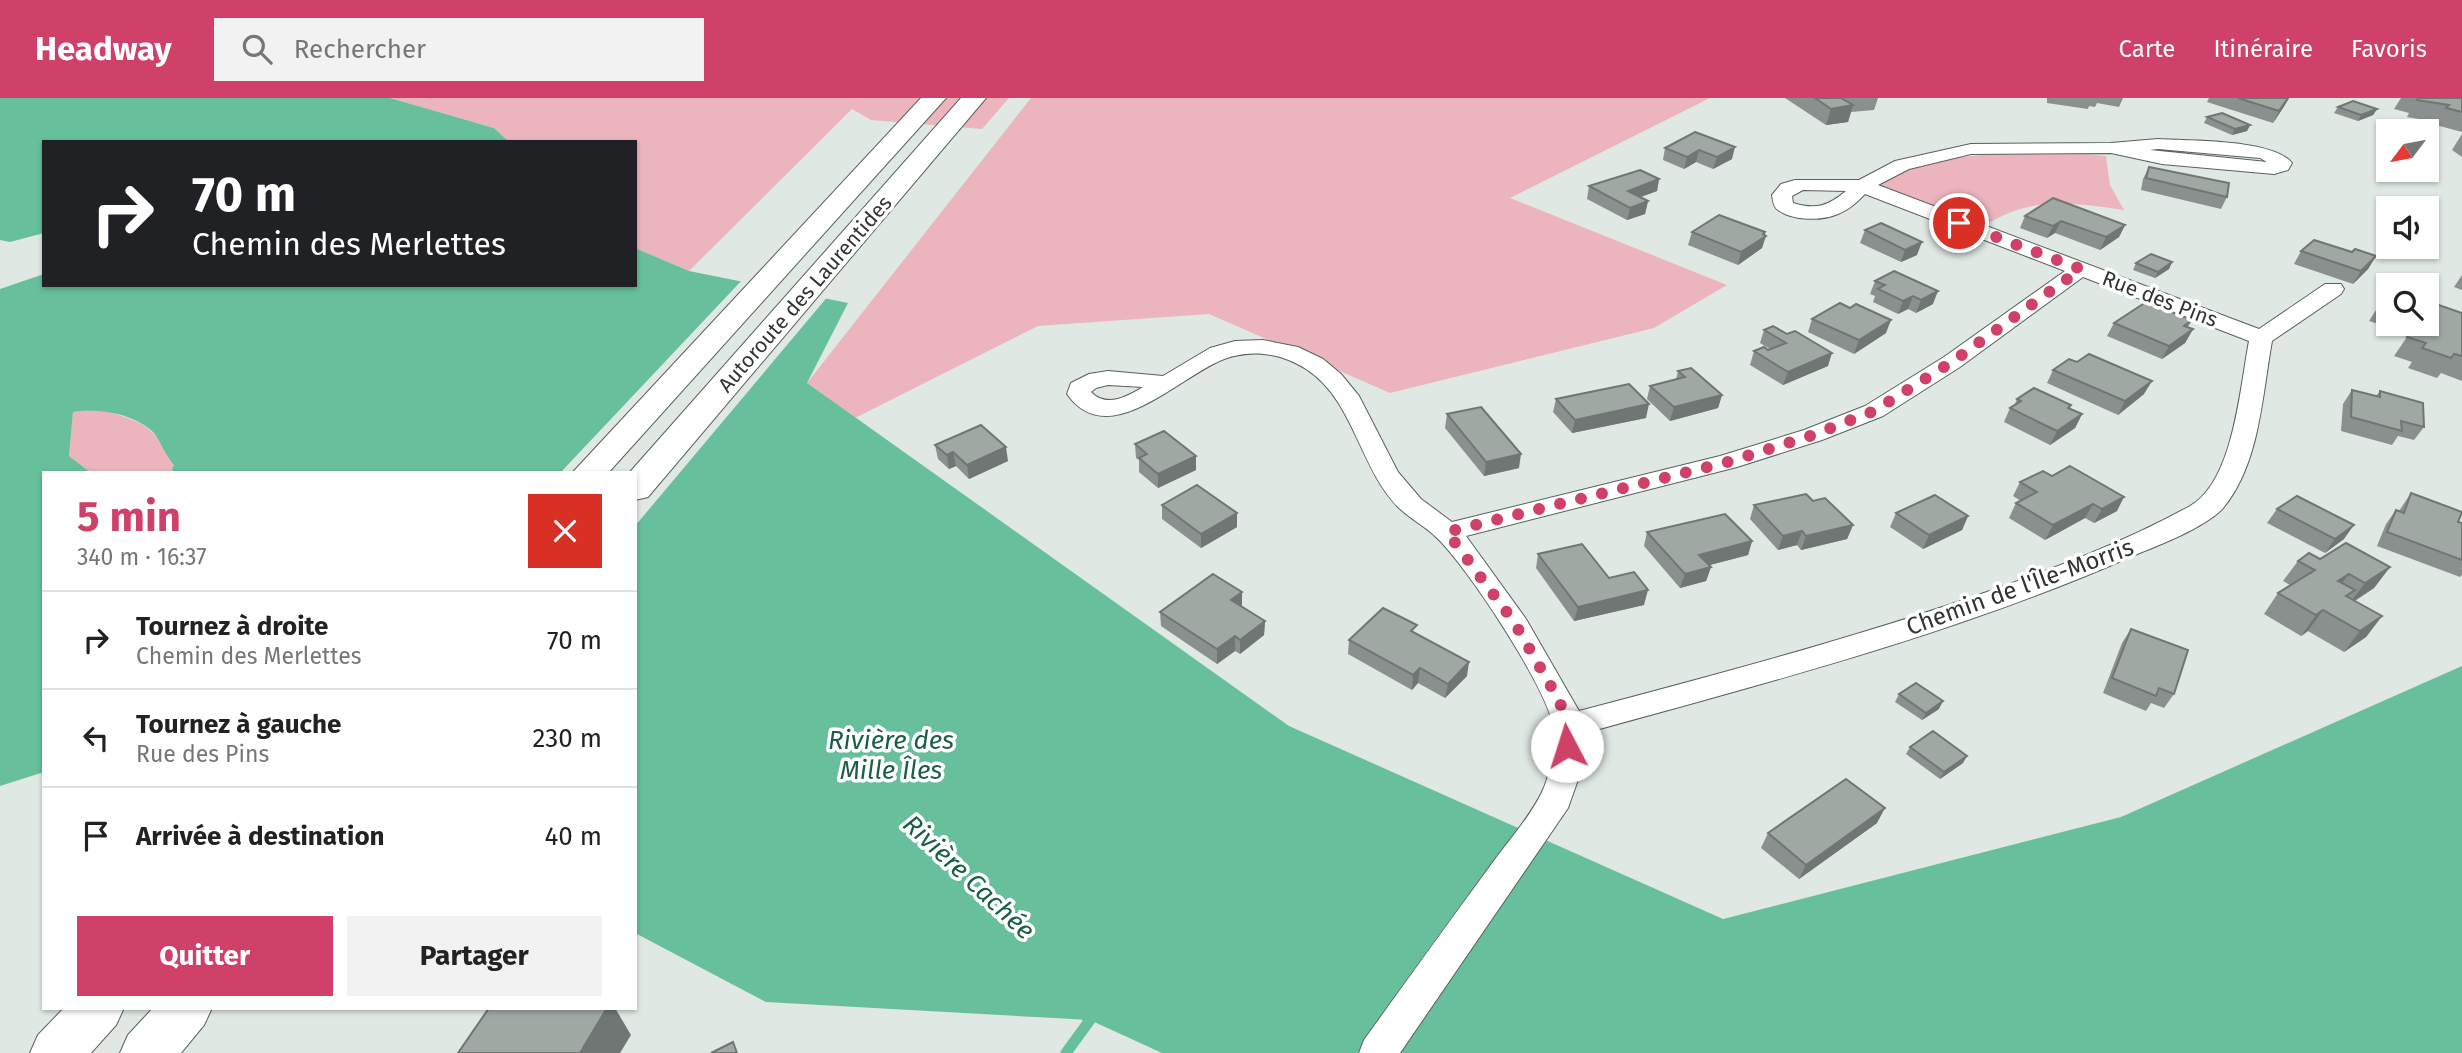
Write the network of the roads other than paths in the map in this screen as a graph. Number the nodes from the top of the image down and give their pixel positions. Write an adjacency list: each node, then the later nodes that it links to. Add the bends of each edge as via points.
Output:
1 (934, 98): 8 (highway, Autoroute des Laurentides)
2 (974, 98): 9 (highway, Autoroute des Laurentides)
3 (2111, 148): 3 (street, Rue des Pins, via 2158,144 2264,153 2283,163 2274,167 2162,158); 4 (street, Rue des Pins, via 1971,149 1902,165 1862,186)
4 (2081, 269): 6 (street, Rue des Pins); 10 (street, via 1952,362 1874,411 1728,462)
5 (2333, 289): 6 (street)
6 (2261, 338): 11 (street, Chemin de l'Île-Morris, via 2236,461 2225,487 2211,505 2149,540 1902,631)
7 (1165, 383): 10 (street, via 1216,353 1240,347 1289,352 1318,366 1342,386 1399,493)
8 (591, 471)
9 (637, 487)
10 (1447, 532): 11 (street, via 1514,622)
11 (1570, 725): 16 (street, via 1556,799)
12 (97, 1010): 14 (highway)
13 (184, 1010): 15 (highway)
14 (57, 1053)
15 (147, 1053)
16 (1378, 1053)

